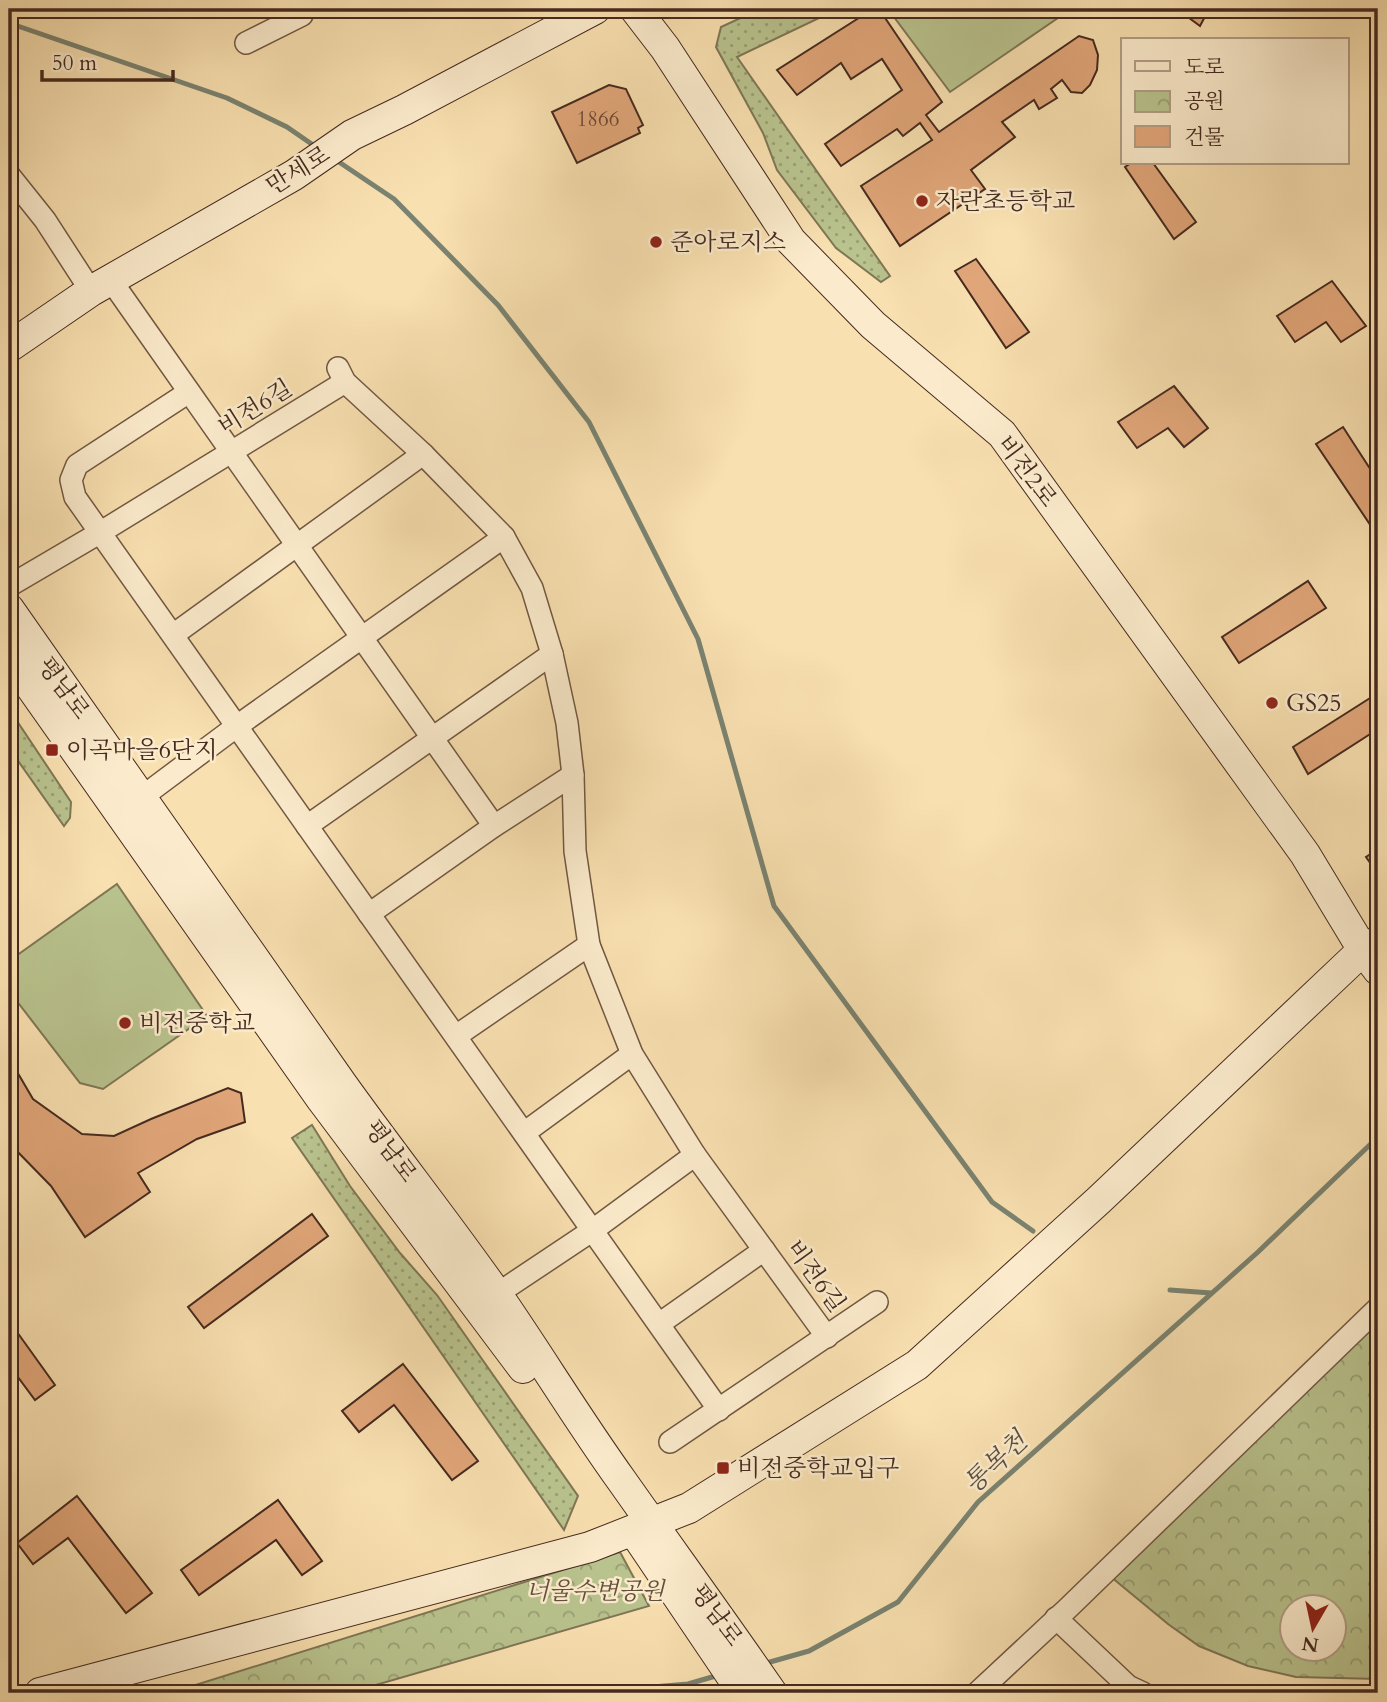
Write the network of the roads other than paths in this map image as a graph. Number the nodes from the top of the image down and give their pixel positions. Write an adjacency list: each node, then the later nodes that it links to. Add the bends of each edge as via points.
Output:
1 (595, 9): 6 (street, 만세로, via 352,135 294,175)
2 (635, 9): 28 (street, 비전2로, via 792,241 873,325 1002,434)
3 (303, 11): 4 (street)
4 (246, 43)
5 (10, 177): 6 (street)
6 (100, 285): 7 (street, 만세로); 8 (street)
7 (9, 346)
8 (189, 392): 9 (street); 11 (street, via 77,465 71,480 75,497)
9 (232, 452): 10 (street, 비전6길, via 342,375); 11 (street, 비전6길); 13 (street)
10 (423, 454): 12 (street, 비전6길); 13 (street)
11 (101, 532): 14 (street, 비전6길); 16 (street)
12 (504, 537): 17 (street); 18 (street, 비전6길, via 532,588)
13 (297, 546): 16 (street); 17 (street)
14 (9, 586)
15 (9, 610): 23 (street, 평남로)
16 (173, 635): 20 (street)
17 (362, 638): 20 (street); 21 (street)
18 (552, 654): 21 (street); 22 (street, 비전6길)
19 (9, 656): 35 (street, via 323,1100)
20 (237, 726): 23 (street); 24 (street)
21 (432, 738): 24 (street); 25 (street)
22 (573, 775): 25 (street); 27 (street, 비전6길, via 575,851)
23 (142, 797): 35 (street, 평남로)
24 (307, 825): 26 (street)
25 (494, 826): 26 (street)
26 (369, 914): 29 (street)
27 (589, 945): 29 (street); 30 (street, 비전6길)
28 (1373, 954): 42 (street, via 917,1365 689,1508)
29 (456, 1036): 31 (street)
30 (632, 1054): 31 (street); 32 (street, 비전6길)
31 (524, 1133): 33 (street)
32 (695, 1155): 33 (street); 34 (street, 비전6길)
33 (593, 1230): 35 (street); 38 (street)
34 (764, 1250): 38 (street); 39 (street, 비전6길)
35 (487, 1301): 42 (street, 평남로, via 559,1390 622,1482)
36 (877, 1302): 39 (street)
37 (1378, 1308): 43 (street)
38 (659, 1324): 40 (street)
39 (827, 1337): 40 (street, 비전6길)
40 (719, 1410): 41 (street, 비전6길)
41 (670, 1443)
42 (643, 1526): 44 (street, via 590,1548); 45 (street, 평남로, via 657,1567); 46 (street, 평남로, via 675,1557)
43 (1056, 1618): 47 (street); 48 (street, via 1128,1686)
44 (40, 1693)
45 (743, 1693)
46 (772, 1693)
47 (977, 1693)
48 (1143, 1693)

